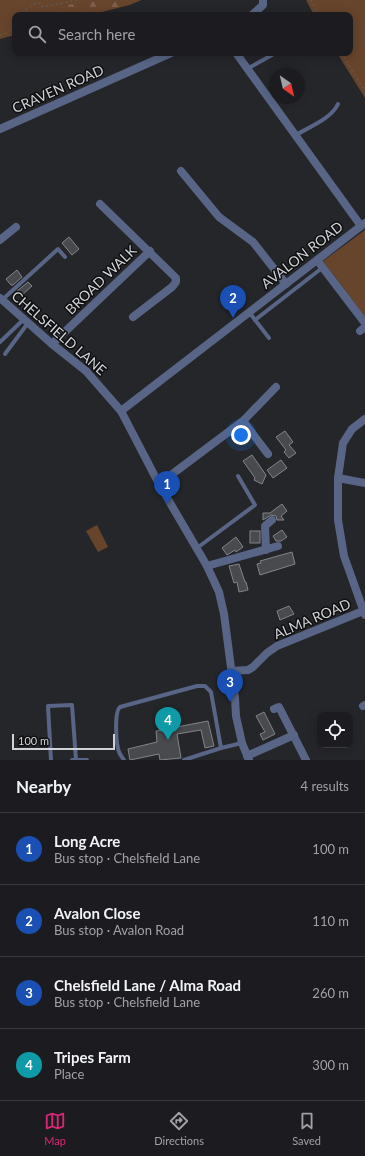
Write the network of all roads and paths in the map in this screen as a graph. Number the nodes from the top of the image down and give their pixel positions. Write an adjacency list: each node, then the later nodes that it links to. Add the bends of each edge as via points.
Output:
1 (77, 0): 4 (path, via 42,7 38,2)
2 (263, 0): 5 (street, via 263,5)
3 (311, 0): 6 (path)
4 (22, 12)
5 (255, 12)
6 (317, 12)
7 (12, 28): 8 (path, via 7,34)
8 (0, 35)
9 (164, 56): 16 (street, CRAVEN ROAD)
10 (238, 56): 13 (street)
11 (270, 56): 13 (lane)
12 (343, 56): 14 (path)
13 (247, 70): 17 (street)
14 (365, 91)
15 (338, 104): 17 (lane, via 328,116)
16 (0, 129)
17 (295, 135): 20 (street)
18 (181, 171): 27 (street, via 219,218 253,242)
19 (100, 204): 23 (street, BROAD WALK)
20 (363, 224): 25 (street, AVALON ROAD)
21 (16, 227): 22 (street)
22 (0, 240)
23 (150, 251): 30 (street, BROAD WALK, via 176,278 176,282); 36 (street, BROAD WALK)
24 (65, 257): 28 (lane, via 58,249)
25 (317, 260): 26 (street); 27 (street, AVALON ROAD)
26 (322, 268): 31 (lane); 33 (street)
27 (286, 284): 29 (street, AVALON ROAD)
28 (1, 299): 32 (street, CHELSFIELD LANE)
29 (249, 312): 31 (lane); 39 (street, AVALON ROAD)
30 (133, 317)
31 (255, 320): 34 (lane)
32 (26, 321): 35 (lane); 36 (street, CHELSFIELD LANE); 37 (lane)
33 (365, 323)
34 (269, 338)
35 (0, 342)
36 (52, 344): 39 (street, CHELSFIELD LANE, via 86,371)
37 (5, 354)
38 (276, 387): 41 (street)
39 (122, 410): 46 (street, CHELSFIELD LANE)
40 (365, 419): 44 (street, via 352,429 343,443)
41 (243, 422): 42 (street); 46 (street)
42 (268, 454)
43 (238, 476): 49 (lane, via 255,505)
44 (338, 478): 45 (street); 52 (street, via 338,520 344,556)
45 (365, 483)
46 (159, 484): 49 (street, CHELSFIELD LANE)
47 (272, 520): 50 (street, via 265,526)
48 (278, 546): 50 (street)
49 (197, 548): 51 (street, CHELSFIELD LANE)
50 (266, 550): 51 (street)
51 (207, 566): 53 (street, CHELSFIELD LANE, via 219,592 224,614)
52 (364, 613): 53 (street, ALMA ROAD, via 277,646 248,670)
53 (231, 672): 56 (street, CHELSFIELD LANE)
54 (274, 709): 55 (street, via 279,707)
55 (294, 735): 58 (street); 65 (street)
56 (242, 743): 57 (lane); 58 (street, CHELSFIELD LANE)
57 (221, 748): 63 (lane, via 211,692 205,686 197,686 120,707 117,710 118,745); 64 (lane)
58 (248, 758)
59 (51, 760): 61 (lane, via 48,706 72,705)
60 (72, 760): 61 (lane)
61 (76, 760): 62 (lane)
62 (87, 760)
63 (124, 760)
64 (184, 760)
65 (306, 760)

